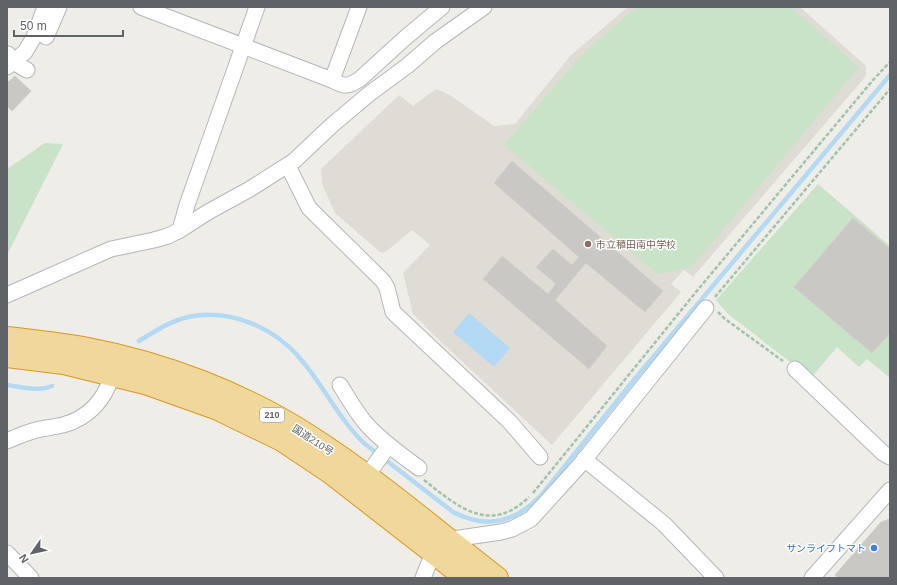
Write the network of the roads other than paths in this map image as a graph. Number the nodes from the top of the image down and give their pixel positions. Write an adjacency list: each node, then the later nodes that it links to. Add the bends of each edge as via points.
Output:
1 (45, 7): 10 (street, via 25,52)
2 (59, 7): 8 (street)
3 (257, 7): 9 (street)
4 (359, 7): 12 (street)
5 (442, 7): 12 (street, via 360,79 352,84 341,85)
6 (484, 7): 13 (street, via 369,94)
7 (148, 8): 9 (street)
8 (46, 37)
9 (243, 46): 12 (street); 14 (street)
10 (9, 61): 11 (street)
11 (27, 70)
12 (332, 80)
13 (288, 166): 14 (street); 23 (street, via 309,208 386,284 393,312 509,420)
14 (180, 230): 15 (street, via 154,240 111,249)
15 (7, 295)
16 (712, 305): 25 (street)
17 (7, 338): 26 (highway, 国道210号 / 210, via 114,354 175,372 213,386 308,435)
18 (7, 356): 20 (highway, 国道210号 / 210, via 64,363)
19 (795, 369): 24 (street)
20 (112, 375): 22 (street, via 103,397 83,416 64,425 35,430); 29 (highway, 国道210号 / 210, via 145,382 218,409 282,440)
21 (340, 385): 26 (street, via 367,425)
22 (7, 441)
23 (540, 457)
24 (890, 457)
25 (584, 459): 29 (street, via 531,519 512,529); 35 (street, via 664,524)
26 (378, 460): 27 (street); 29 (highway, 国道210号 / 210)
27 (420, 473)
28 (890, 490): 36 (street)
29 (440, 546): 32 (street); 33 (highway, 国道210号 / 210); 34 (highway, 国道210号 / 210)
30 (7, 553): 31 (street)
31 (31, 578)
32 (423, 578)
33 (466, 578)
34 (497, 578)
35 (716, 578)
36 (812, 578)

